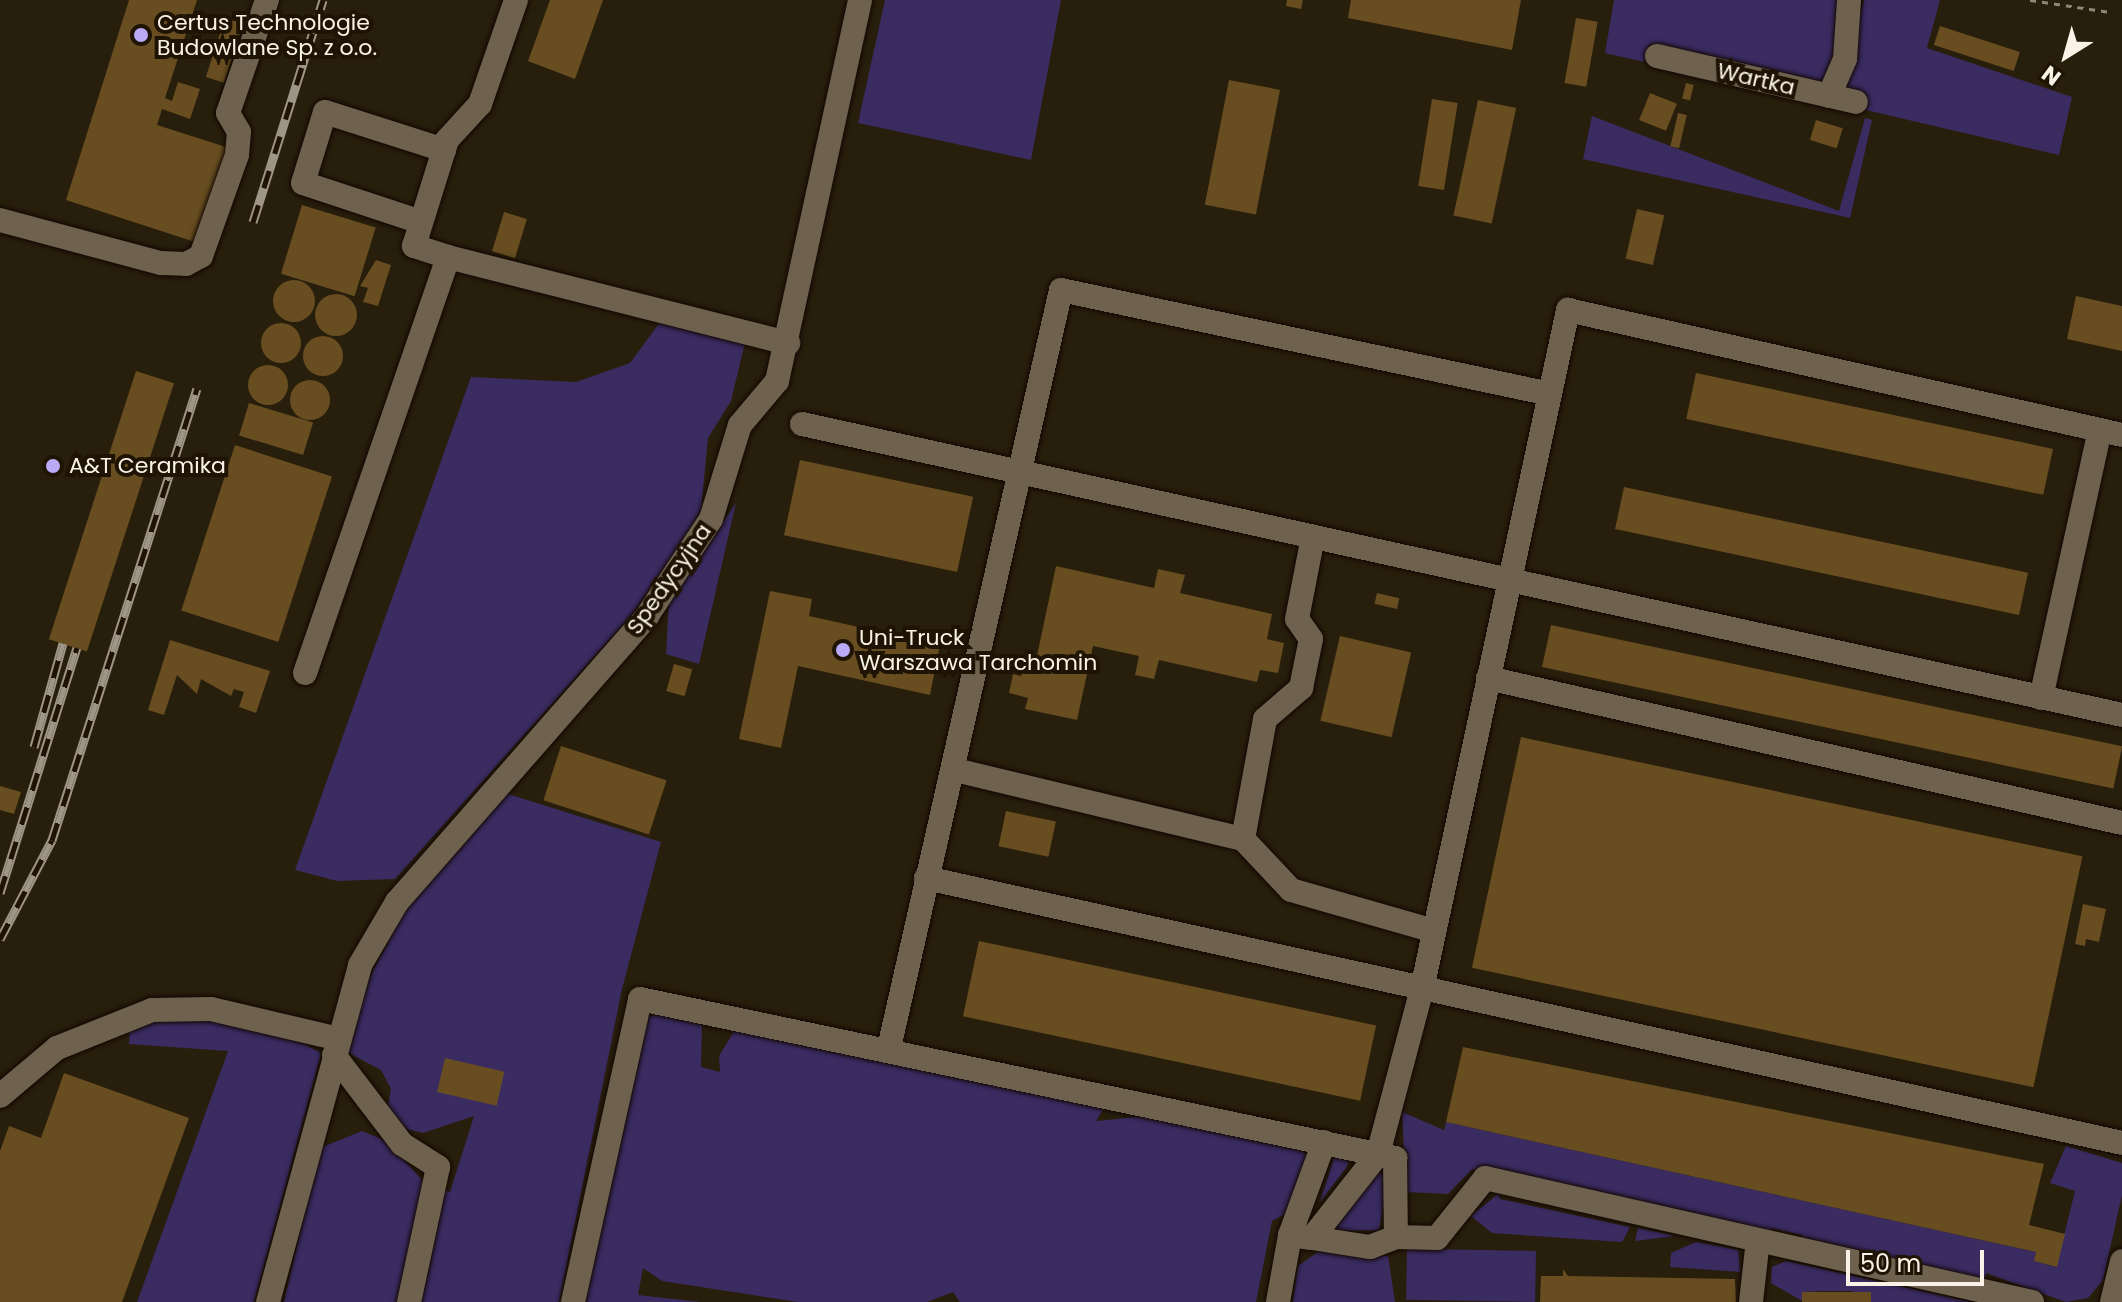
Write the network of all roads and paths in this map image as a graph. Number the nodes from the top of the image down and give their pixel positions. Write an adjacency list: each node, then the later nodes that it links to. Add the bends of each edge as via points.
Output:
1 (267, 0): 11 (street, via 228,113 239,132 237,155 201,256 186,264 161,263)
2 (516, 0): 10 (street, via 480,104)
3 (860, 0): 14 (street, Spedycyjna)
4 (1849, 0): 8 (street, via 1845,59)
5 (2030, 0): 6 (path)
6 (2110, 12)
7 (1657, 56): 8 (street, Wartka)
8 (1829, 96): 9 (street, Wartka)
9 (1856, 102)
10 (444, 150): 12 (street); 12 (street, via 325,112 303,183)
11 (0, 220)
12 (421, 222): 13 (street, via 414,246)
13 (448, 257): 14 (street); 21 (street)
14 (788, 343): 31 (street, Spedycyjna, via 777,381 740,425 711,519 647,616 397,902 360,965)
15 (1550, 394): 17 (street, via 1568,310); 18 (street, via 1061,290); 20 (street)
16 (802, 424): 18 (street)
17 (2111, 433): 23 (street)
18 (1022, 473): 19 (street); 25 (street)
19 (1313, 537): 20 (street); 27 (street, via 1297,619 1311,639 1301,688 1265,719)
20 (1509, 581): 22 (street); 23 (street)
21 (305, 673)
22 (1488, 678): 26 (street); 29 (street)
23 (2041, 698): 24 (street)
24 (2122, 715)
25 (955, 770): 27 (street); 28 (street)
26 (2122, 823)
27 (1243, 839): 29 (street, via 1291,890)
28 (926, 878): 30 (street); 32 (street)
29 (1434, 931): 30 (street)
30 (1422, 989): 35 (street); 36 (street)
31 (337, 1047): 33 (street, via 211,1009 152,1010 57,1048); 41 (street, Spedycyjna); 42 (street, via 391,1132 438,1167)
32 (889, 1048): 34 (street); 43 (street, via 640,999)
33 (0, 1096)
34 (1324, 1142): 36 (street); 37 (street)
35 (2122, 1143)
36 (1378, 1154): 37 (street); 38 (street, via 1395,1158)
37 (1301, 1236): 38 (street, via 1370,1247); 44 (street)
38 (1396, 1237): 39 (street, via 1437,1238 1485,1178)
39 (1758, 1240): 45 (street); 46 (street)
40 (2122, 1261): 47 (street)
41 (268, 1302)
42 (409, 1302)
43 (573, 1302)
44 (1278, 1302)
45 (1751, 1302)
46 (2032, 1302)
47 (2112, 1302)

